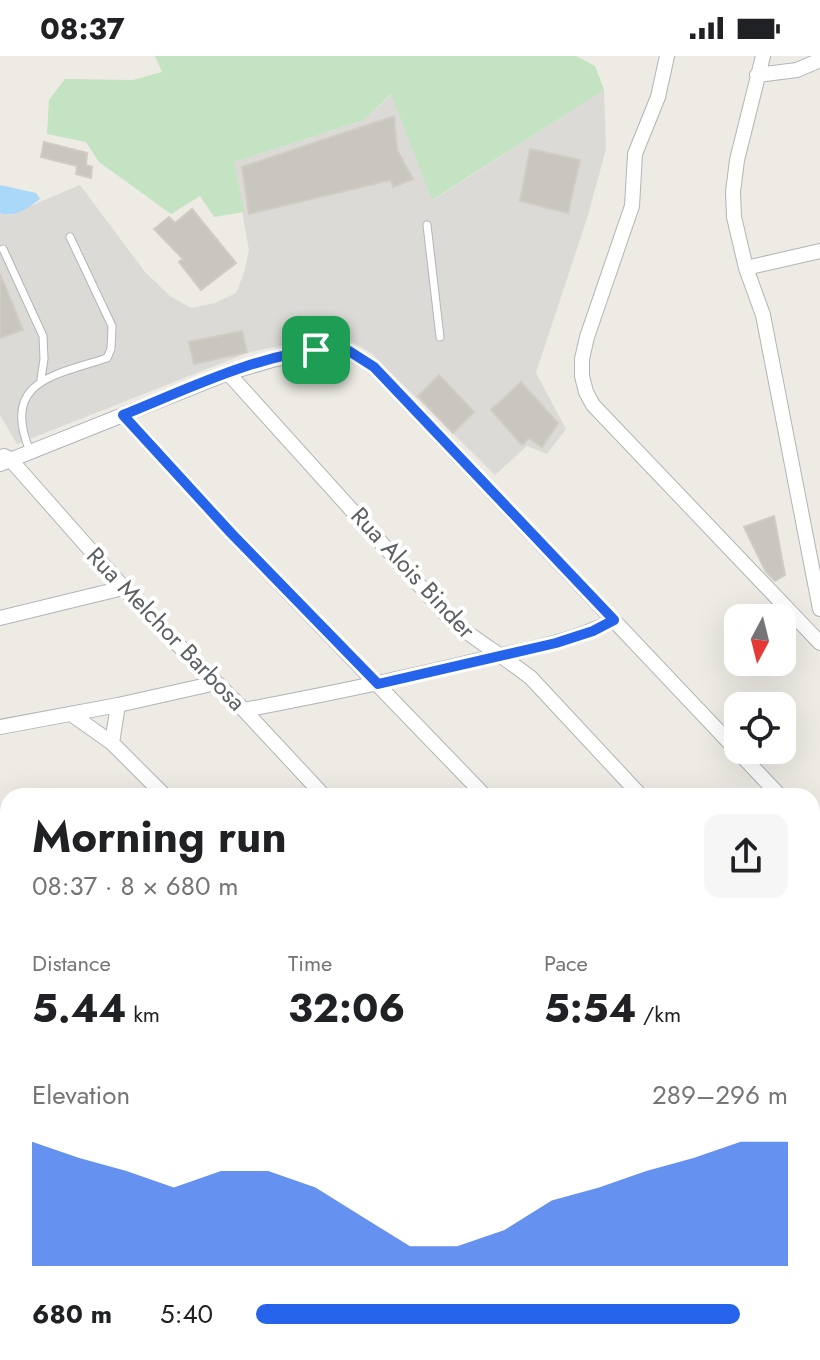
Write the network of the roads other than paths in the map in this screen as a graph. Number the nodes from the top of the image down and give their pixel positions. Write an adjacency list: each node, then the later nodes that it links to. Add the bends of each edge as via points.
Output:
1 (667, 56): 21 (street, via 658,97 635,154 632,206 587,337 582,359 586,392)
2 (763, 56): 4 (street)
3 (820, 60): 4 (street, via 797,70)
4 (757, 75): 9 (street, via 733,192)
5 (427, 225): 10 (lane)
6 (70, 237): 12 (lane, via 112,326 111,349 107,358)
7 (3, 249): 12 (lane, via 43,336)
8 (820, 251): 9 (street)
9 (746, 268): 16 (street, via 763,315)
10 (440, 337)
11 (228, 373): 13 (street); 20 (street, via 333,348 364,358); 22 (street, Rua Alois Binder, via 450,619)
12 (41, 379): 14 (lane, via 18,412)
13 (123, 415): 14 (street); 24 (street)
14 (30, 451): 15 (street)
15 (3, 459): 17 (street, Rua Melchor Barbosa)
16 (817, 578): 18 (street)
17 (123, 588): 19 (street); 23 (street, Rua Melchor Barbosa)
18 (820, 609)
19 (0, 618)
20 (614, 620): 22 (street, via 556,643); 34 (street)
21 (820, 643)
22 (500, 656): 24 (street); 33 (street, Rua Alois Binder, via 531,678)
23 (216, 683): 25 (street); 26 (street, Rua Melchor Barbosa)
24 (378, 684): 26 (street); 32 (street)
25 (118, 705): 27 (street); 29 (street)
26 (244, 710): 31 (street, Rua Melchor Barbosa)
27 (71, 714): 28 (street); 29 (street)
28 (0, 727)
29 (112, 743): 30 (street)
30 (157, 788)
31 (317, 788)
32 (477, 788)
33 (634, 788)
34 (772, 788)

